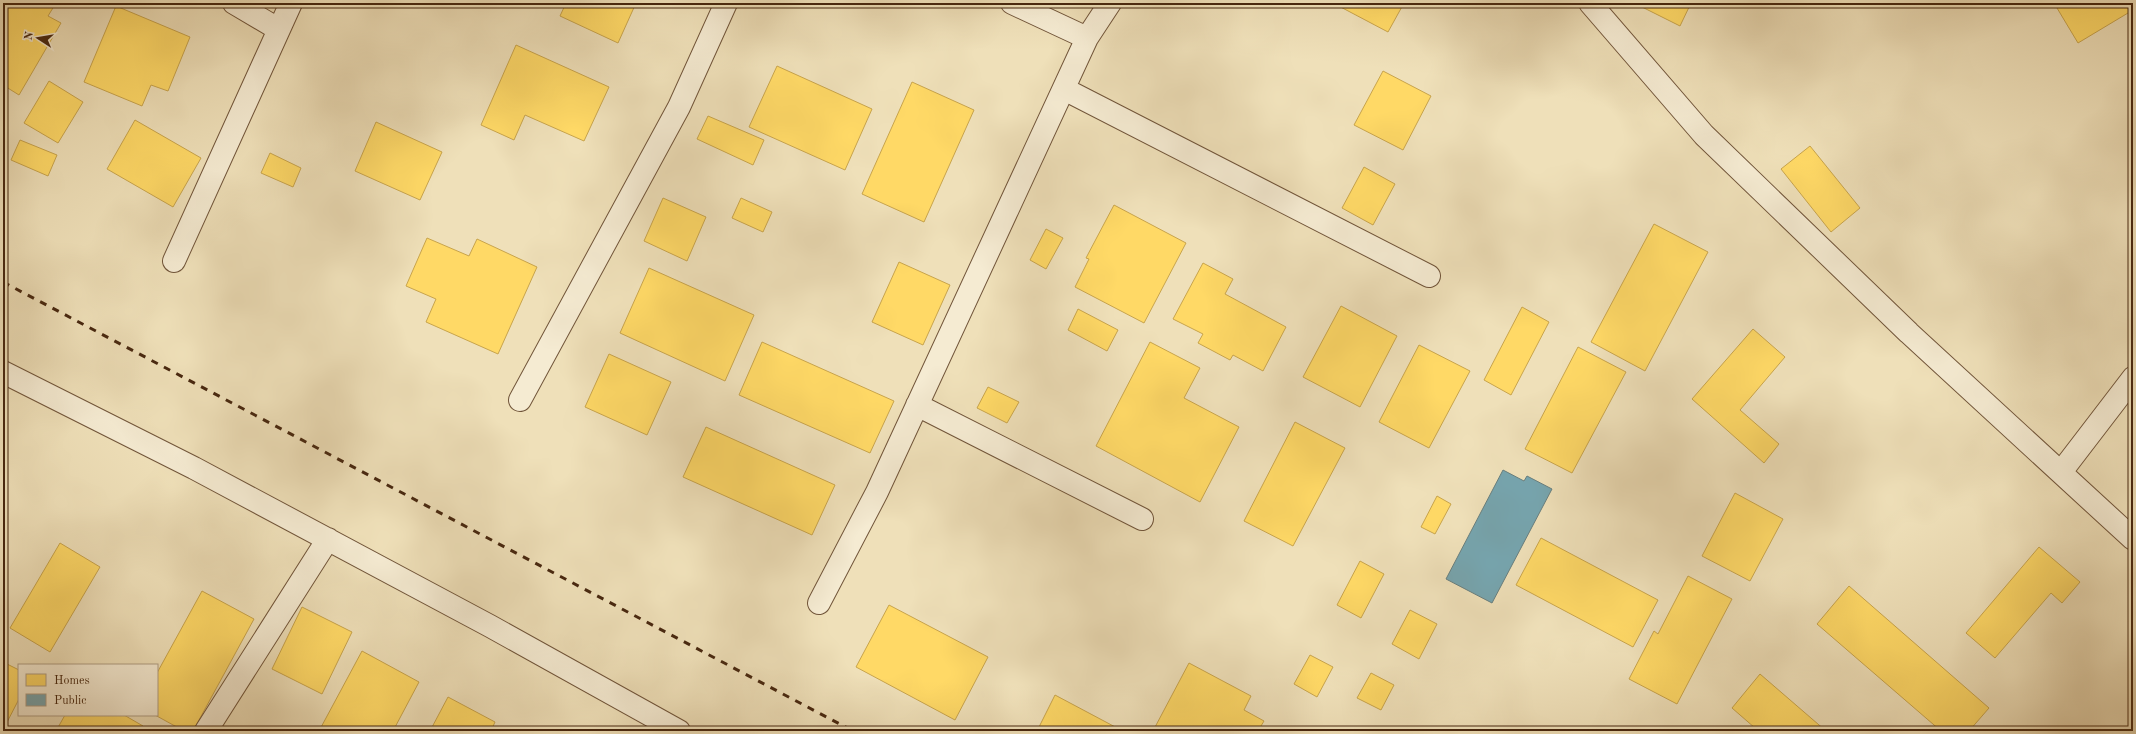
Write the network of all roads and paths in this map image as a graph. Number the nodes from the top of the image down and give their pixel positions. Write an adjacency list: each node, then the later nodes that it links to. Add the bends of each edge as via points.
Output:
1 (234, 3): 7 (street)
2 (291, 3): 7 (street)
3 (726, 3): 14 (street, via 679,107)
4 (1012, 3): 8 (street)
5 (1110, 3): 8 (street)
6 (1590, 3): 16 (street, via 1704,136 1909,333)
7 (278, 29): 10 (street)
8 (1087, 38): 9 (street)
9 (1064, 89): 11 (street); 15 (street)
10 (174, 261)
11 (1429, 276)
12 (3, 372): 18 (street)
13 (2133, 378): 16 (street)
14 (520, 400)
15 (917, 405): 17 (street); 20 (street, via 877,492)
16 (2061, 472): 19 (street)
17 (1142, 519)
18 (328, 539): 21 (street); 22 (street)
19 (2133, 539)
20 (819, 603)
21 (206, 731)
22 (679, 731)

